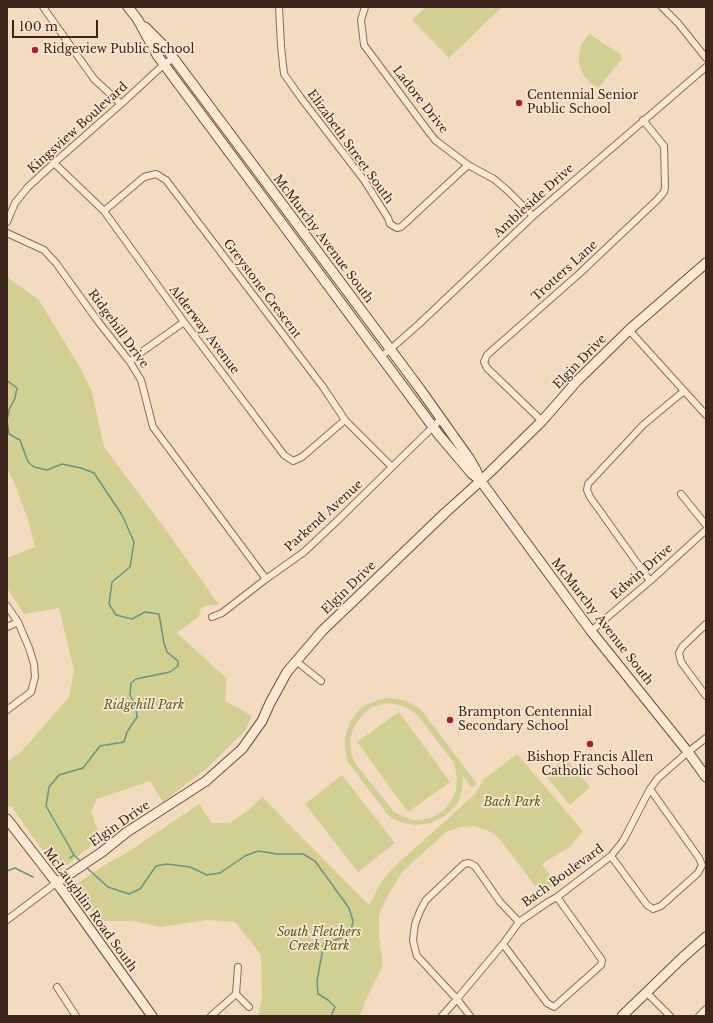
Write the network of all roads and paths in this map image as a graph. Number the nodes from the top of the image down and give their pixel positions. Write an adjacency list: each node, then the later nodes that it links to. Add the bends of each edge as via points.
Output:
1 (43, 7): 11 (street, via 94,79)
2 (128, 7): 6 (street, McMurchy Avenue South)
3 (279, 7): 14 (street, Elizabeth Street South, via 284,74 364,180 390,224 397,228 401,227)
4 (365, 7): 14 (street, Ladore Drive, via 361,20 364,45 436,140)
5 (662, 7): 8 (street)
6 (138, 20): 7 (street, McMurchy Avenue South); 9 (street, McMurchy Avenue South, via 155,54)
7 (173, 58): 9 (street, Kingsview Boulevard); 22 (street, McMurchy Avenue South)
8 (706, 58)
9 (164, 65): 11 (street, Kingsview Boulevard); 23 (street, McMurchy Avenue South)
10 (706, 67): 12 (street, Ambleside Drive)
11 (121, 104): 13 (street, Kingsview Boulevard)
12 (643, 120): 16 (street, Ambleside Drive); 29 (street, Trotters Lane, via 664,146 664,192 580,273 487,355 484,362 487,368)
13 (54, 163): 15 (street, Alderway Avenue); 17 (street, Kingsview Boulevard, via 15,203)
14 (468, 166): 16 (street, Ladore Drive, via 494,179)
15 (104, 212): 20 (street, Alderway Avenue); 28 (street, Greystone Crescent, via 144,177 156,174 166,180 323,387)
16 (533, 216): 22 (street, Ambleside Drive)
17 (7, 222)
18 (7, 233): 24 (street, Ridgehill Drive, via 44,250)
19 (706, 263): 21 (street, Elgin Drive)
20 (184, 322): 24 (street); 28 (street, Alderway Avenue, via 284,455 293,461 302,457)
21 (629, 330): 25 (street); 29 (street, Elgin Drive, via 577,381)
22 (390, 350): 23 (street, Ambleside Drive); 27 (street, McMurchy Avenue South)
23 (382, 356): 30 (street, McMurchy Avenue South)
24 (130, 362): 36 (street, Ridgehill Drive, via 140,380 153,427)
25 (684, 391): 26 (street); 37 (street, via 643,425 588,484 590,497)
26 (706, 415)
27 (441, 419): 30 (street, Parkend Avenue); 32 (street, McMurchy Avenue South, via 476,470)
28 (345, 420): 31 (street, Greystone Crescent)
29 (542, 421): 32 (street, Elgin Drive)
30 (434, 427): 31 (street, Parkend Avenue); 32 (street, McMurchy Avenue South, via 472,474)
31 (392, 467): 36 (street, Parkend Avenue, via 304,552)
32 (480, 480): 43 (street, McMurchy Avenue South); 44 (street, Elgin Drive, via 322,631)
33 (681, 494): 34 (street)
34 (706, 525)
35 (706, 530): 37 (street, Edwin Drive)
36 (266, 579): 39 (street, Parkend Avenue, via 222,613)
37 (650, 581): 43 (street, Edwin Drive)
38 (7, 606): 40 (street)
39 (212, 617)
40 (18, 622): 42 (street); 47 (street, via 34,664 35,677 31,692)
41 (706, 624): 46 (street, via 679,653 681,662)
42 (7, 627)
43 (591, 631): 49 (street, McMurchy Avenue South)
44 (296, 661): 45 (street); 54 (street, Elgin Drive, via 287,672 262,721 242,749 206,781 127,832)
45 (321, 680)
46 (706, 696)
47 (7, 710)
48 (706, 738): 49 (street, Bach Boulevard)
49 (688, 752): 50 (street, McMurchy Avenue South); 51 (street, Bach Boulevard, via 658,778)
50 (706, 777)
51 (650, 789): 53 (street, Bach Boulevard, via 623,840); 53 (street, via 700,858 702,865 698,873 661,906 654,909 647,905)
52 (7, 819): 54 (street, McLaughlin Road South)
53 (611, 856): 55 (street, Bach Boulevard)
54 (56, 883): 56 (street, Elgin Drive); 68 (street, McLaughlin Road South)
55 (557, 897): 57 (street, Bach Boulevard); 59 (street, via 602,960 601,966 554,1007 547,1003)
56 (7, 920)
57 (519, 922): 59 (street, Bach Boulevard); 64 (street, via 500,902 475,866 469,863 464,864 426,900 415,924 413,940 417,956)
58 (706, 937): 62 (street)
59 (503, 944): 64 (street, Bach Boulevard)
60 (238, 967): 63 (street)
61 (57, 987): 67 (street)
62 (647, 993): 72 (street); 73 (street)
63 (236, 994): 65 (street); 69 (street)
64 (457, 999): 70 (street, Bach Boulevard); 71 (street)
65 (249, 1007)
66 (706, 1009): 74 (street)
67 (76, 1016)
68 (152, 1016)
69 (211, 1016)
70 (442, 1016)
71 (470, 1016)
72 (622, 1016)
73 (670, 1016)
74 (699, 1016)

